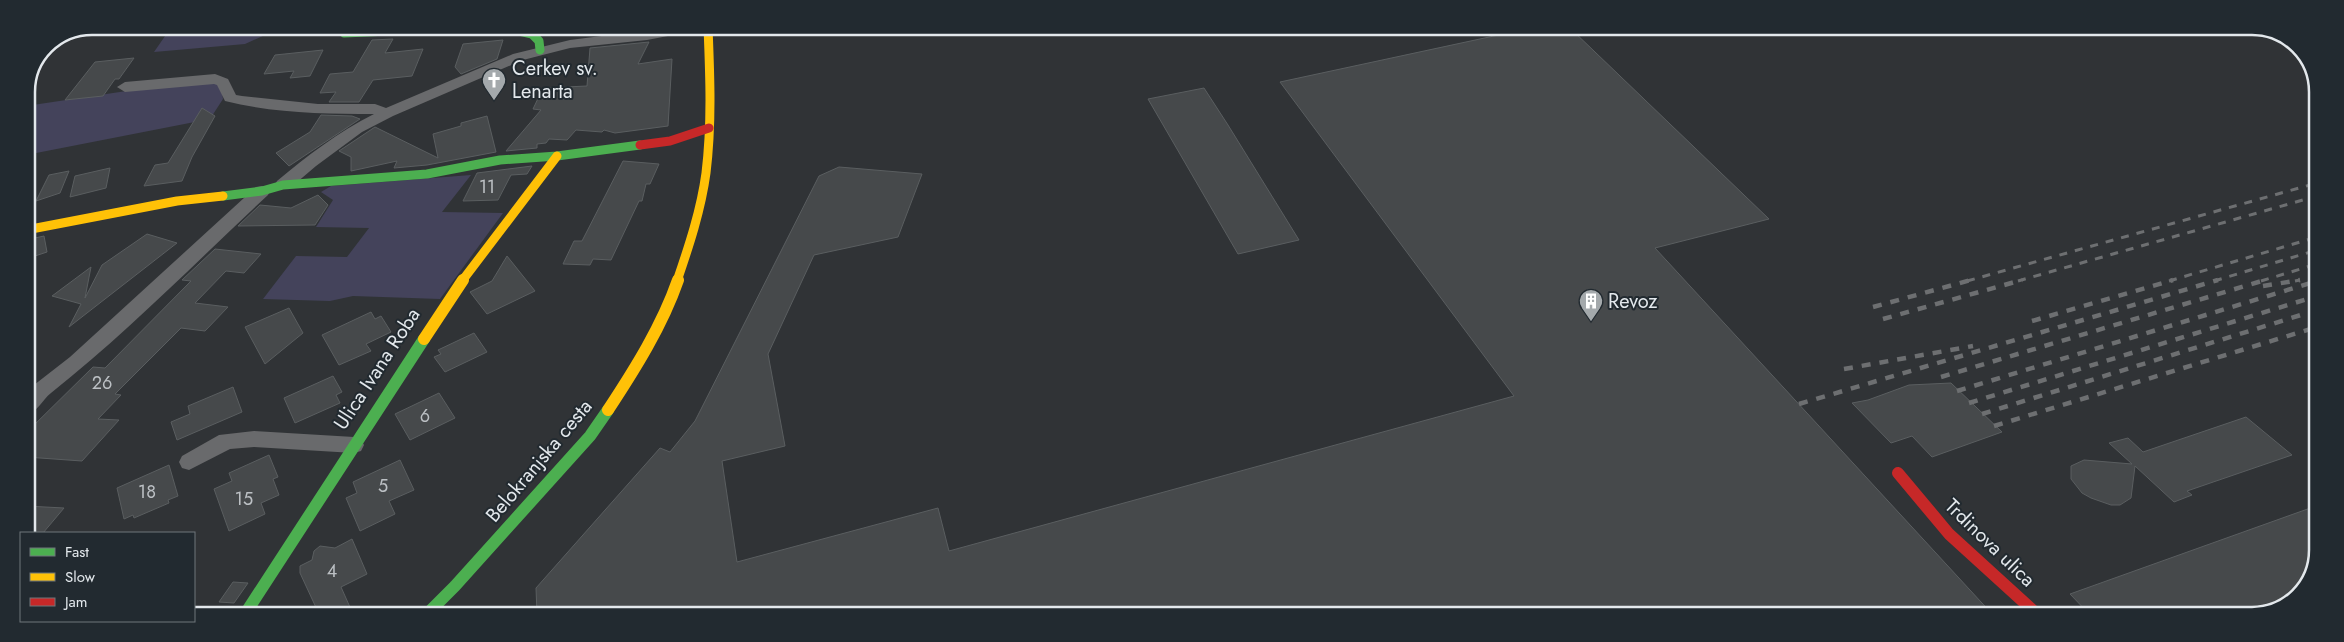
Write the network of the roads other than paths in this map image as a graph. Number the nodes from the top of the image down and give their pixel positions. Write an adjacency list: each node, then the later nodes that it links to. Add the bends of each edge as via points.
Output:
1 (533, 35): 4 (street, via 539,41)
2 (651, 35): 4 (street)
3 (708, 35): 7 (street, Belokranjska cesta)
4 (540, 50): 6 (street)
5 (125, 87): 6 (street, via 215,79 223,82 230,98 242,101 318,110 375,109)
6 (387, 113): 9 (street, via 356,129)
7 (709, 128): 8 (street, via 670,141); 17 (street, Belokranjska cesta, via 706,174 695,228 668,308 630,377 590,436)
8 (557, 156): 9 (street, via 500,160 426,174); 13 (street, Ulica Ivana Roba, via 474,263)
9 (283, 185): 10 (street)
10 (262, 191): 11 (street, via 177,201); 12 (street, via 78,362)
11 (35, 228)
12 (35, 391)
13 (354, 445): 14 (street, via 254,439 226,441); 16 (street, Ulica Ivana Roba)
14 (189, 462)
15 (1898, 473): 18 (street, Trdinova ulica, via 1949,534)
16 (250, 607)
17 (434, 607)
18 (2029, 607)

